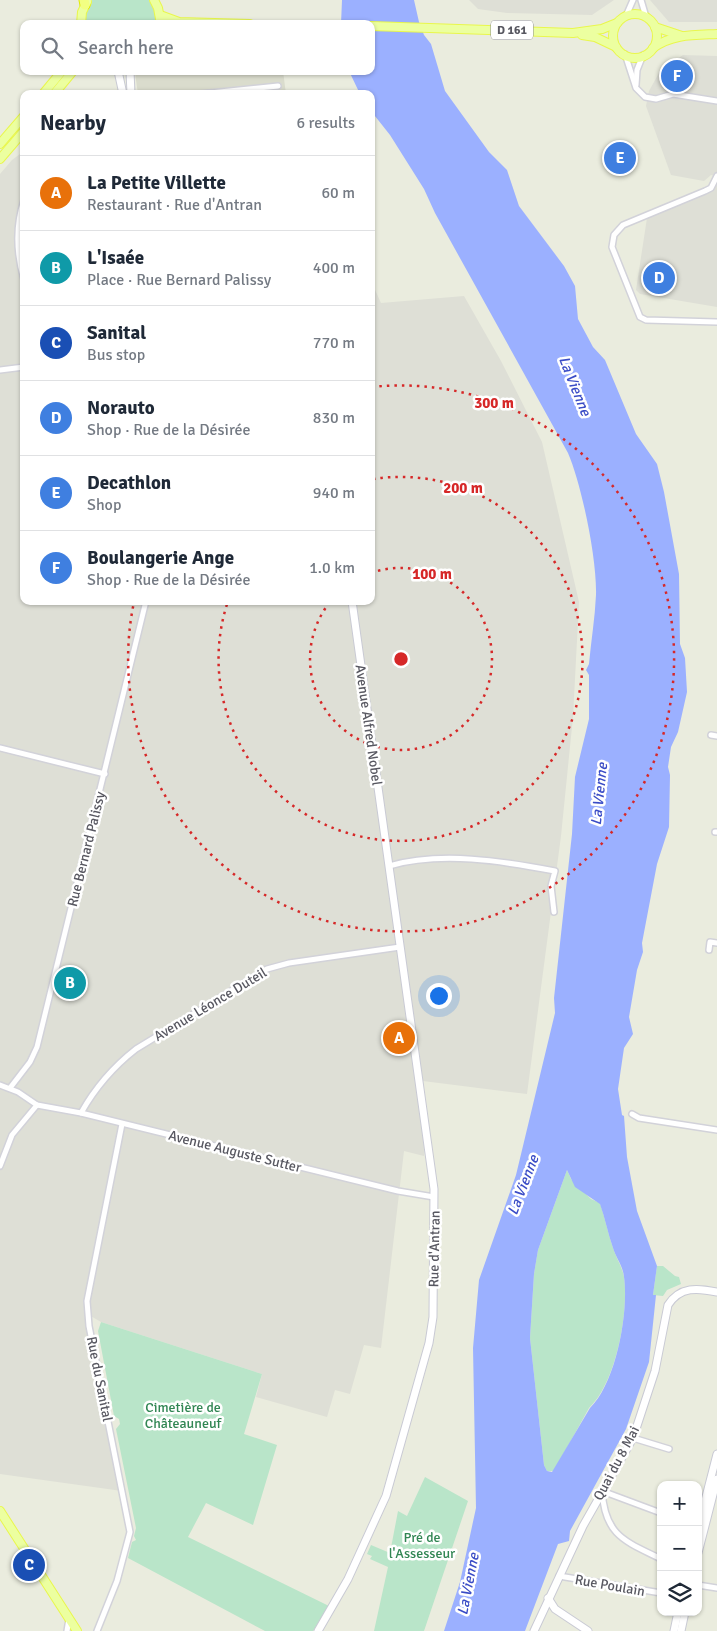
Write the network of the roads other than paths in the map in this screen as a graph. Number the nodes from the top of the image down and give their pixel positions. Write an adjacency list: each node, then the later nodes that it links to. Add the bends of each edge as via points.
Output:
1 (633, 0): 5 (street)
2 (642, 0): 6 (street)
3 (155, 1): 8 (main road)
4 (86, 2): 7 (main road)
5 (626, 16): 6 (main road); 9 (main road)
6 (646, 17): 11 (main road)
7 (82, 20)
8 (161, 20)
9 (617, 24): 12 (main road, D 161); 15 (main road, via 613,35)
10 (375, 26): 12 (main road, D 161)
11 (655, 27): 14 (main road); 16 (main road, via 656,41)
12 (573, 33): 15 (main road, D 161, via 595,37)
13 (717, 34): 14 (main road)
14 (682, 36): 16 (main road, via 665,40)
15 (616, 47): 17 (main road)
16 (652, 50): 18 (main road)
17 (624, 54): 18 (main road); 24 (street)
18 (643, 56): 24 (street, via 636,70)
19 (59, 75): 25 (main road)
20 (70, 75): 26 (main road)
21 (119, 75): 27 (street)
22 (130, 75): 28 (street)
23 (278, 86): 29 (street)
24 (636, 88): 30 (street, via 641,95 652,99 673,94)
25 (46, 90)
26 (57, 90)
27 (122, 90)
28 (131, 90)
29 (239, 90)
30 (717, 101)
31 (20, 121): 33 (main road)
32 (20, 135): 34 (main road)
33 (0, 144)
34 (0, 159)
35 (717, 176): 38 (street, via 706,191 623,225 614,235 612,247 640,317 646,320)
36 (20, 219): 37 (street, via 17,234)
37 (20, 254)
38 (717, 322)
39 (20, 367): 40 (street)
40 (0, 370)
41 (145, 605): 44 (street, Rue Bernard Palissy)
42 (353, 605): 45 (street, Avenue Alfred Nobel)
43 (0, 748): 44 (street)
44 (104, 774): 52 (street, Rue Bernard Palissy, via 37,1047)
45 (386, 848): 46 (street, Rue d'Antran)
46 (389, 866): 47 (street, via 449,859 555,871 551,886); 49 (street, Rue d'Antran)
47 (554, 912)
48 (717, 943): 50 (street, via 710,942)
49 (400, 947): 54 (street, Avenue Léonce Duteil, via 267,969 136,1049 96,1089); 59 (street, Rue d'Antran)
50 (709, 950)
51 (0, 1085): 52 (street)
52 (10, 1088): 53 (street)
53 (37, 1105): 54 (street, Avenue Auguste Sutter); 58 (street, via 12,1135)
54 (81, 1113): 56 (street, Avenue Auguste Sutter)
55 (632, 1114): 57 (street, via 639,1118)
56 (122, 1124): 59 (street, Avenue Auguste Sutter); 81 (street, Rue du Sanital, via 87,1308 130,1532 117,1582)
57 (717, 1130)
58 (0, 1166)
59 (434, 1197): 82 (street, Rue d'Antran, via 433,1317 429,1343 386,1496 348,1579)
60 (717, 1292): 61 (street, Quai du 8 Mai, via 696,1288 672,1298 666,1312 655,1371)
61 (633, 1438): 62 (street); 65 (street, Quai du 8 Mai)
62 (669, 1449)
63 (717, 1454): 68 (street)
64 (717, 1478): 69 (street)
65 (602, 1491): 67 (street); 70 (street, via 604,1512 613,1531 625,1542); 71 (street, Quai du 8 Mai)
66 (0, 1511): 78 (main road)
67 (657, 1512)
68 (699, 1526)
69 (702, 1538)
70 (657, 1557)
71 (559, 1576): 74 (street, Rue Poulain); 75 (street, Quai du 8 Mai)
72 (702, 1586): 73 (street)
73 (717, 1588)
74 (657, 1592)
75 (548, 1598): 83 (street, Quai du 8 Mai); 84 (street, via 555,1609)
76 (677, 1616): 85 (street)
77 (684, 1616): 86 (street)
78 (69, 1619): 79 (street); 80 (main road)
79 (66, 1631)
80 (77, 1631)
81 (97, 1631)
82 (318, 1631)
83 (534, 1631)
84 (588, 1631)
85 (674, 1631)
86 (681, 1631)

